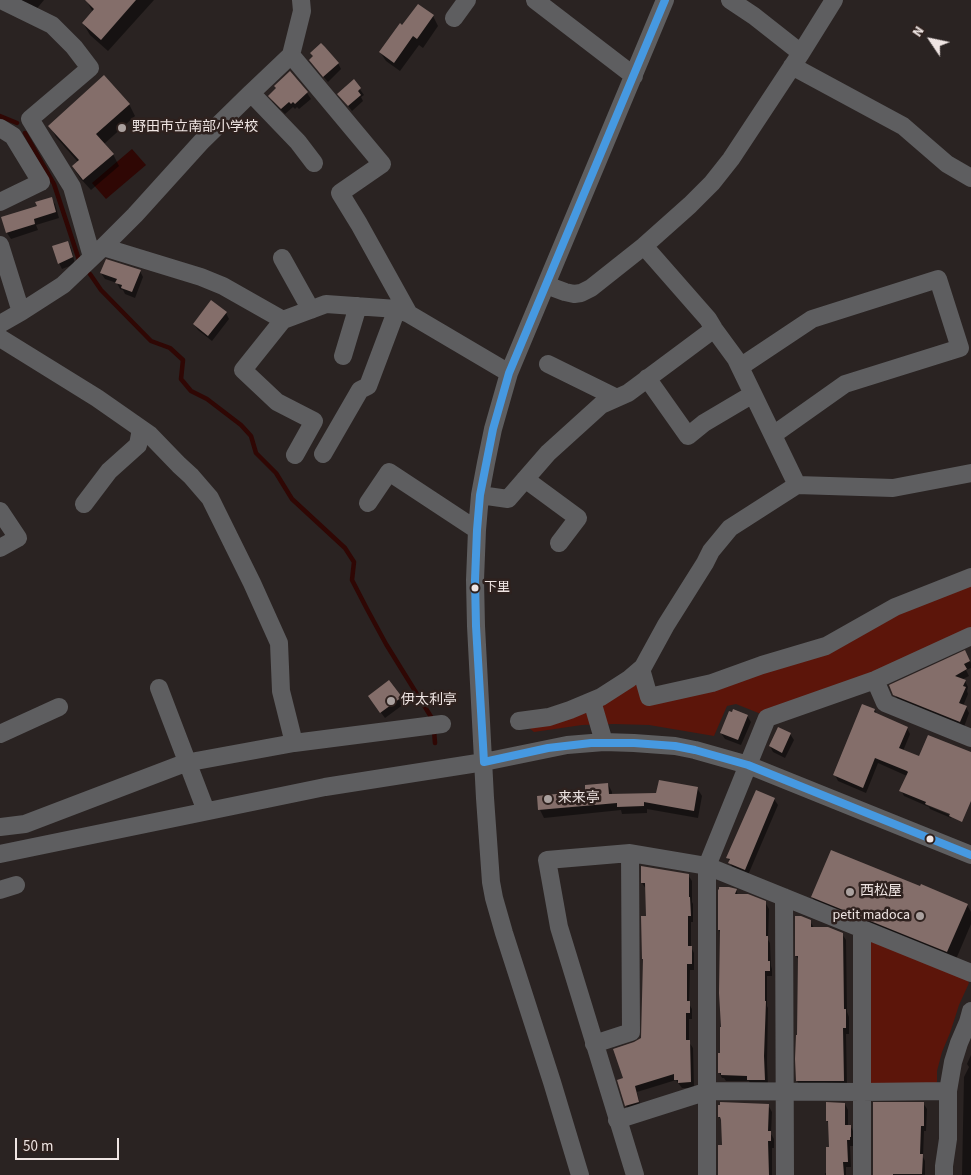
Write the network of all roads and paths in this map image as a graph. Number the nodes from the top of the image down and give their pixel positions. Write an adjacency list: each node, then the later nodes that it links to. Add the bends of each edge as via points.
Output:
1 (1, 0): 13 (street, via 52,24 90,68)
2 (301, 0): 9 (street, via 302,11)
3 (467, 0): 8 (street)
4 (535, 0): 11 (street)
5 (665, 0): 11 (street)
6 (730, 0): 10 (street, via 754,16)
7 (834, 0): 10 (street)
8 (454, 18)
9 (291, 56): 12 (street); 25 (street, via 382,164 340,193)
10 (797, 60): 16 (street, via 903,126 947,164); 19 (street, via 732,160 690,205)
11 (634, 76): 22 (street)
12 (251, 93): 15 (street); 20 (street)
13 (30, 120): 14 (street, via 21,130); 20 (street, via 72,187)
14 (7, 132): 17 (street, via 41,182)
15 (314, 163)
16 (971, 178)
17 (0, 202)
18 (0, 245): 26 (street)
19 (644, 246): 22 (street, via 581,293 564,292); 29 (street)
20 (98, 252): 26 (street, via 63,285); 27 (street, via 223,286)
21 (282, 258): 24 (street)
22 (546, 285): 34 (street)
23 (358, 306): 24 (street, via 326,304); 25 (street); 31 (street)
24 (311, 310): 27 (street)
25 (403, 311): 34 (street); 40 (street, via 368,386 360,390)
26 (21, 312): 28 (street)
27 (283, 320): 41 (street, via 243,370 277,402 314,421)
28 (0, 324)
29 (714, 329): 33 (street); 35 (street)
30 (0, 338): 38 (street)
31 (343, 356)
32 (548, 364): 37 (street)
33 (740, 367): 36 (street); 39 (street, via 812,319 938,279 960,348 845,384)
34 (509, 373): 45 (street, via 493,429)
35 (647, 378): 36 (street, via 688,436); 37 (street)
36 (753, 394): 39 (street)
37 (617, 398): 43 (street, via 600,405)
38 (141, 429): 47 (street, via 138,445 110,471); 63 (street, via 192,476 210,498 252,583 279,643 281,691)
39 (773, 435): 44 (street)
40 (323, 454)
41 (295, 455)
42 (971, 473): 44 (street, via 893,488)
43 (525, 479): 45 (street, via 508,499); 50 (street, via 578,518)
44 (797, 485): 54 (street, via 730,528 711,551)
45 (480, 495): 49 (street)
46 (368, 503): 49 (street, via 389,472)
47 (84, 504)
48 (0, 511): 51 (street, via 18,538)
49 (477, 530): 65 (street, via 476,626)
50 (559, 543)
51 (0, 548)
52 (971, 576): 54 (street, via 894,607 826,646 712,683 649,697)
53 (971, 636): 55 (street)
54 (641, 669): 57 (street)
55 (876, 680): 62 (street, via 885,703); 67 (street, via 767,718)
56 (159, 688): 66 (street)
57 (592, 701): 59 (street, via 549,717); 64 (street)
58 (59, 707): 61 (street)
59 (519, 721)
60 (442, 724): 63 (street)
61 (0, 734)
62 (971, 738)
63 (294, 742): 66 (street)
64 (604, 742): 65 (street, via 548,748); 67 (street, via 675,746)
65 (484, 762): 68 (street, via 325,787); 84 (street, via 494,898)
66 (188, 763): 68 (street); 69 (street, via 25,824)
67 (748, 765): 72 (street); 73 (street)
68 (206, 811): 71 (street)
69 (0, 827)
70 (630, 853): 73 (street); 78 (street, via 631,1032); 78 (street, via 547,860 559,927)
71 (0, 854)
72 (971, 855)
73 (708, 866): 74 (street); 80 (street)
74 (784, 897): 75 (street); 81 (street)
75 (862, 929): 76 (street); 82 (street)
76 (971, 973)
77 (971, 1011): 79 (street, via 953,1062)
78 (594, 1044): 83 (street)
79 (948, 1091): 82 (street); 89 (street)
80 (708, 1092): 81 (street); 83 (street); 86 (street)
81 (785, 1092): 82 (street); 87 (street)
82 (862, 1092): 88 (street)
83 (617, 1120): 85 (street)
84 (580, 1175)
85 (635, 1175)
86 (707, 1175)
87 (785, 1175)
88 (862, 1175)
89 (944, 1175)

